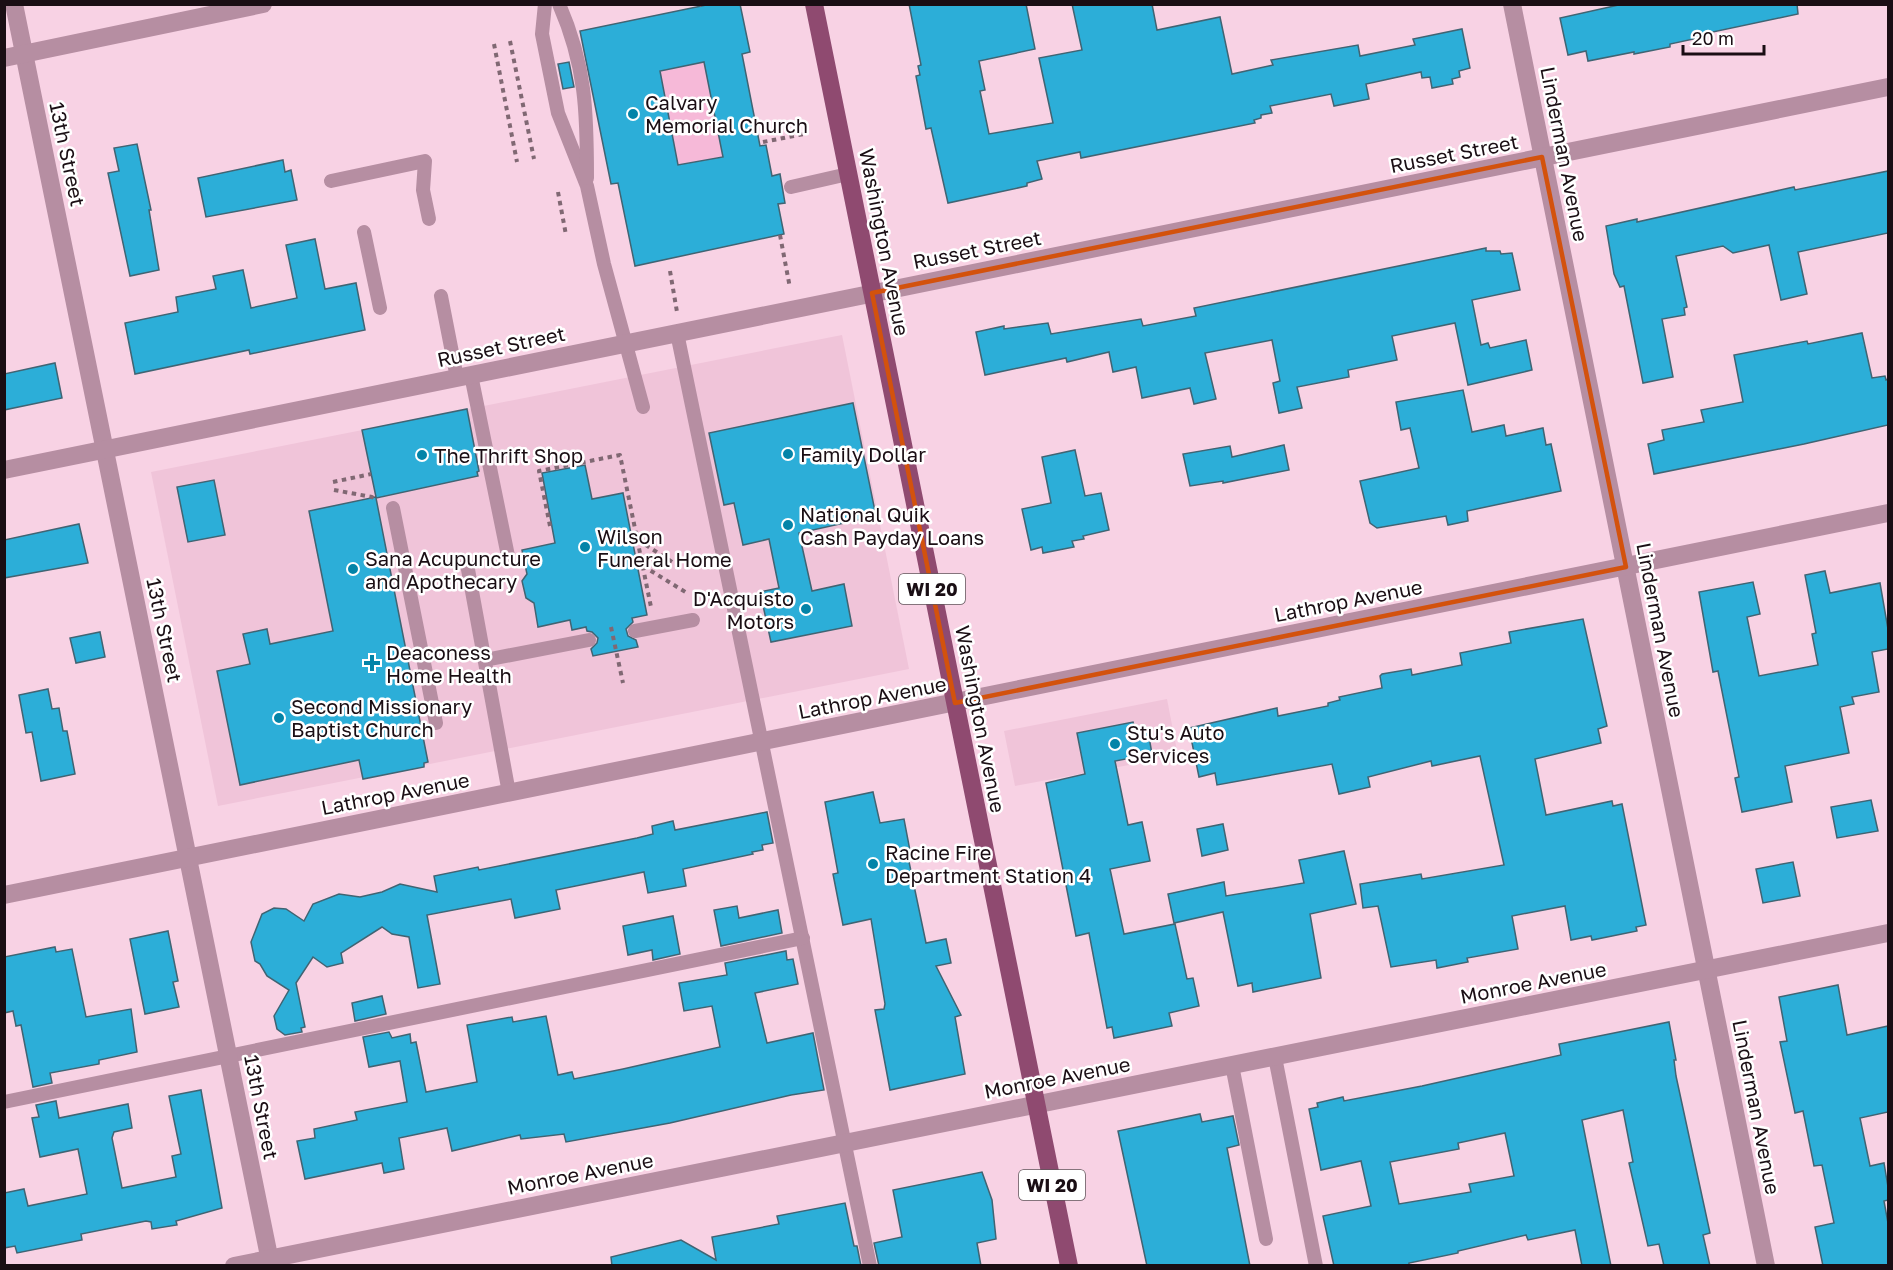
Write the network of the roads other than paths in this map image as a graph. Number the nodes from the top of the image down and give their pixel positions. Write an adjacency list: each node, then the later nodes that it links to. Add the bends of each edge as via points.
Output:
1 (14, 4): 7 (street, 13th Street)
2 (263, 4): 7 (street)
3 (545, 4): 13 (lane, via 542,34 558,112)
4 (559, 4): 13 (lane, via 573,37 586,102)
5 (814, 4): 11 (main road, Washington Avenue / WI 20)
6 (1512, 4): 10 (street, Linderman Avenue)
7 (24, 53): 8 (street); 24 (street, 13th Street)
8 (4, 58)
9 (1888, 87): 10 (street, Russet Street)
10 (1542, 157): 17 (street, Russet Street); 30 (street, Linderman Avenue)
11 (848, 174): 14 (lane); 17 (main road, Washington Avenue / WI 20)
12 (332, 181): 15 (lane, via 424,161 423,190)
13 (587, 186): 21 (lane, via 604,264)
14 (790, 187)
15 (429, 219)
16 (364, 232): 19 (lane)
17 (872, 293): 20 (street, Russet Street); 35 (main road, Washington Avenue / WI 20)
18 (441, 296): 22 (lane)
19 (380, 308)
20 (679, 333): 21 (street, Russet Street); 37 (lane)
21 (628, 343): 22 (street, Russet Street); 23 (lane)
22 (464, 377): 24 (street, Russet Street); 28 (lane)
23 (643, 407)
24 (106, 450): 25 (street, Russet Street); 39 (street, 13th Street)
25 (4, 471)
26 (393, 508): 36 (lane)
27 (1888, 513): 30 (street, Lathrop Avenue)
28 (508, 556)
29 (467, 564): 34 (lane)
30 (1626, 567): 35 (street, Lathrop Avenue); 43 (street, Linderman Avenue)
31 (693, 620): 32 (lane)
32 (628, 628)
33 (589, 640): 34 (lane)
34 (485, 660): 38 (lane)
35 (955, 703): 37 (street, Lathrop Avenue); 48 (main road, Washington Avenue / WI 20)
36 (435, 723)
37 (763, 741): 38 (street, Lathrop Avenue); 42 (lane)
38 (509, 793): 39 (street, Lathrop Avenue)
39 (189, 857): 40 (street, Lathrop Avenue); 44 (street, 13th Street)
40 (4, 895)
41 (1888, 933): 43 (street, Monroe Avenue)
42 (803, 938): 44 (lane); 49 (lane)
43 (1707, 970): 45 (street, Monroe Avenue); 56 (street, Linderman Avenue)
44 (229, 1056): 47 (lane); 51 (street, 13th Street)
45 (1275, 1057): 46 (street, Monroe Avenue); 55 (lane)
46 (1232, 1065): 48 (street, Monroe Avenue); 50 (lane)
47 (4, 1102)
48 (1036, 1104): 49 (street, Monroe Avenue); 54 (main road, Washington Avenue / WI 20)
49 (845, 1142): 51 (street, Monroe Avenue); 53 (lane)
50 (1266, 1239)
51 (270, 1262): 52 (street, Monroe Avenue)
52 (234, 1266)
53 (870, 1266)
54 (1069, 1266)
55 (1316, 1266)
56 (1766, 1266)

